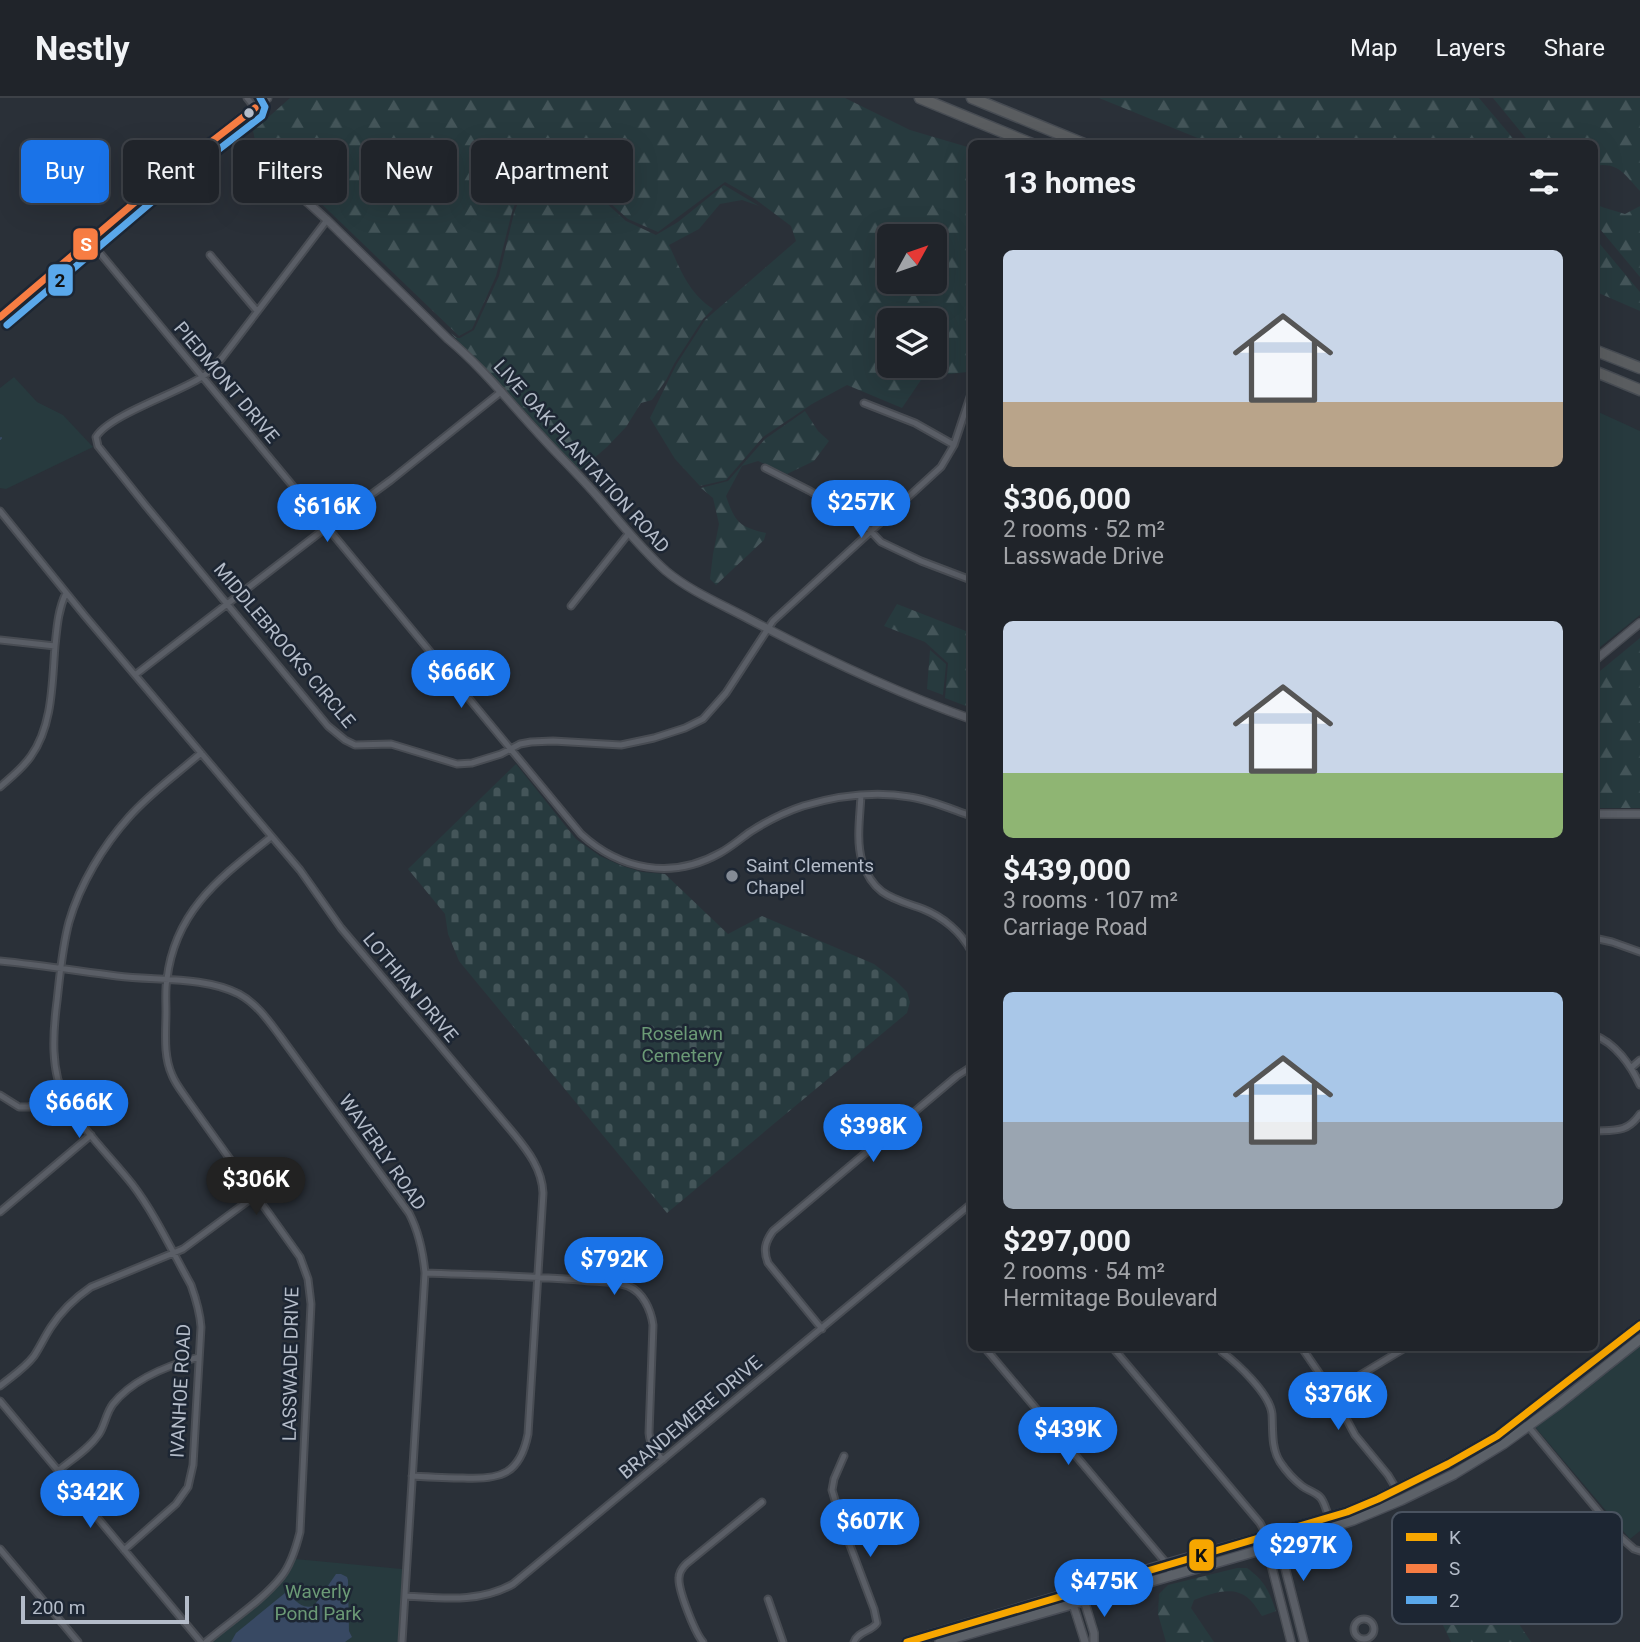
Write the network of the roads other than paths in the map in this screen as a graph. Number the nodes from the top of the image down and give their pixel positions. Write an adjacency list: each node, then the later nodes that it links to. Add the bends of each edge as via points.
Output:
1 (247, 98): 5 (street)
2 (267, 98): 5 (main road)
3 (920, 98): 7 (highway)
4 (972, 98): 8 (highway)
5 (255, 108): 6 (main road)
6 (224, 132): 9 (street, LIVE OAK PLANTATION ROAD); 10 (main road)
7 (1022, 140)
8 (1074, 140)
9 (327, 220): 12 (street, MIDDLEBROOKS CIRCLE); 19 (street, LIVE OAK PLANTATION ROAD)
10 (89, 241): 13 (main road); 17 (street, PIEDMONT DRIVE)
11 (210, 255): 12 (street)
12 (257, 312): 17 (street, MIDDLEBROOKS CIRCLE)
13 (0, 317)
14 (1598, 352): 15 (highway)
15 (1640, 369)
16 (1598, 373): 18 (highway)
17 (202, 377): 25 (street, PIEDMONT DRIVE); 30 (street, MIDDLEBROOKS CIRCLE, via 103,429 97,442)
18 (1640, 390)
19 (502, 391): 25 (street); 27 (street, LIVE OAK PLANTATION ROAD)
20 (864, 402): 22 (street)
21 (968, 403): 22 (street, MIDDLEBROOKS CIRCLE)
22 (954, 445): 26 (street, MIDDLEBROOKS CIRCLE, via 930,478)
23 (765, 468): 26 (street)
24 (0, 511): 29 (street, LOTHIAN DRIVE)
25 (327, 527): 30 (street); 39 (street, PIEDMONT DRIVE)
26 (871, 531): 28 (street, via 900,552); 33 (street, MIDDLEBROOKS CIRCLE)
27 (629, 533): 31 (street); 33 (street, LIVE OAK PLANTATION ROAD, via 666,571)
28 (968, 579)
29 (66, 593): 35 (street); 37 (street, LOTHIAN DRIVE)
30 (228, 604): 37 (street); 39 (street, MIDDLEBROOKS CIRCLE, via 328,726 351,744 391,744 457,764)
31 (571, 606)
32 (1640, 622): 36 (street)
33 (767, 629): 38 (street, LIVE OAK PLANTATION ROAD, via 894,690); 39 (street, MIDDLEBROOKS CIRCLE, via 722,699 703,719 685,728 621,745 540,742)
34 (0, 640): 35 (street)
35 (55, 646): 41 (street, via 50,706 39,743 26,763)
36 (1598, 658)
37 (135, 676): 40 (street, LOTHIAN DRIVE)
38 (968, 718)
39 (510, 748): 42 (street, PIEDMONT DRIVE, via 590,842 620,860 649,868 696,863 791,810)
40 (201, 753): 46 (street, LOTHIAN DRIVE); 51 (street, IVANHOE ROAD, via 130,816 100,856 70,920)
41 (0, 787)
42 (861, 795): 45 (street, PIEDMONT DRIVE, via 910,797); 48 (street, via 861,857 874,886 886,896 944,921)
43 (1598, 814): 44 (street)
44 (1640, 814)
45 (968, 815)
46 (271, 837): 52 (street, LASSWADE DRIVE, via 226,873 191,910); 68 (street, LOTHIAN DRIVE, via 531,1155 543,1193)
47 (1598, 939): 49 (street)
48 (968, 946)
49 (1640, 952)
50 (0, 961): 51 (street, WAVERLY ROAD)
51 (60, 967): 52 (street, WAVERLY ROAD); 58 (street, IVANHOE ROAD, via 53,1038)
52 (166, 979): 63 (street, LASSWADE DRIVE, via 166,1045 172,1076); 67 (street, WAVERLY ROAD, via 225,989 246,998 264,1015 409,1213 418,1233)
53 (1598, 1036): 55 (street)
54 (1640, 1060): 55 (street)
55 (1632, 1067): 57 (street)
56 (968, 1069): 69 (street, via 773,1231 765,1245 768,1264)
57 (1640, 1085)
58 (61, 1090): 59 (street, via 29,1107 19,1107); 62 (street, IVANHOE ROAD)
59 (0, 1095)
60 (1640, 1114): 61 (street, via 1623,1129)
61 (1598, 1131)
62 (92, 1135): 65 (street); 66 (street, IVANHOE ROAD, via 138,1192)
63 (256, 1195): 66 (street); 107 (street, LASSWADE DRIVE, via 300,1257 309,1286 300,1532 282,1576)
64 (968, 1207): 69 (street, BRANDEMERE DRIVE)
65 (0, 1212)
66 (173, 1254): 76 (street, IVANHOE ROAD, via 198,1306); 77 (street, via 77,1296 52,1324 33,1357)
67 (425, 1273): 68 (street); 84 (street, WAVERLY ROAD)
68 (537, 1278): 82 (street, via 626,1285 644,1301 653,1325 649,1441); 84 (street, LOTHIAN DRIVE, via 528,1434 521,1458 495,1478)
69 (822, 1329): 82 (street, BRANDEMERE DRIVE)
70 (1639, 1333): 80 (main road)
71 (988, 1351): 97 (street)
72 (1116, 1351): 90 (street)
73 (1304, 1351): 78 (street)
74 (1400, 1351): 78 (street)
75 (1222, 1352): 89 (street, via 1266,1397 1278,1460 1319,1497)
76 (199, 1357): 83 (street, via 130,1388 111,1406 91,1444); 95 (street, IVANHOE ROAD, via 188,1487 176,1504)
77 (0, 1386)
78 (1332, 1392): 85 (street, via 1355,1435)
79 (0, 1401): 83 (street)
80 (1525, 1422): 85 (main road); 86 (main road, via 1454,1474); 88 (street)
81 (844, 1456): 111 (street, via 832,1490 877,1623)
82 (663, 1460): 101 (street, BRANDEMERE DRIVE, via 505,1589 465,1599)
83 (58, 1471): 95 (street)
84 (412, 1476): 101 (street, WAVERLY ROAD)
85 (1396, 1490): 86 (street); 89 (main road)
86 (1401, 1500): 92 (main road)
87 (762, 1502): 109 (street, via 679,1573 696,1634)
88 (1599, 1512)
89 (1329, 1517): 90 (main road)
90 (1267, 1536): 92 (street); 93 (street); 97 (main road)
91 (1622, 1538): 96 (street)
92 (1279, 1545): 93 (main road); 117 (street)
93 (1267, 1548): 98 (main road); 116 (street)
94 (0, 1549): 106 (street)
95 (124, 1550): 107 (street)
96 (1640, 1551)
97 (1167, 1564): 98 (street); 99 (main road)
98 (1171, 1575): 103 (main road)
99 (1081, 1590): 100 (main road); 103 (street)
100 (1070, 1594): 104 (street); 105 (main road)
101 (405, 1596): 108 (street, WAVERLY ROAD)
102 (768, 1599): 110 (street)
103 (1084, 1601): 104 (main road); 115 (street)
104 (1073, 1604): 105 (main road); 114 (street)
105 (963, 1634): 112 (main road); 113 (main road)
106 (78, 1642)
107 (204, 1642)
108 (402, 1642)
109 (703, 1642)
110 (783, 1642)
111 (854, 1642)
112 (907, 1642)
113 (940, 1642)
114 (1085, 1642)
115 (1094, 1642)
116 (1292, 1642)
117 (1304, 1642)

